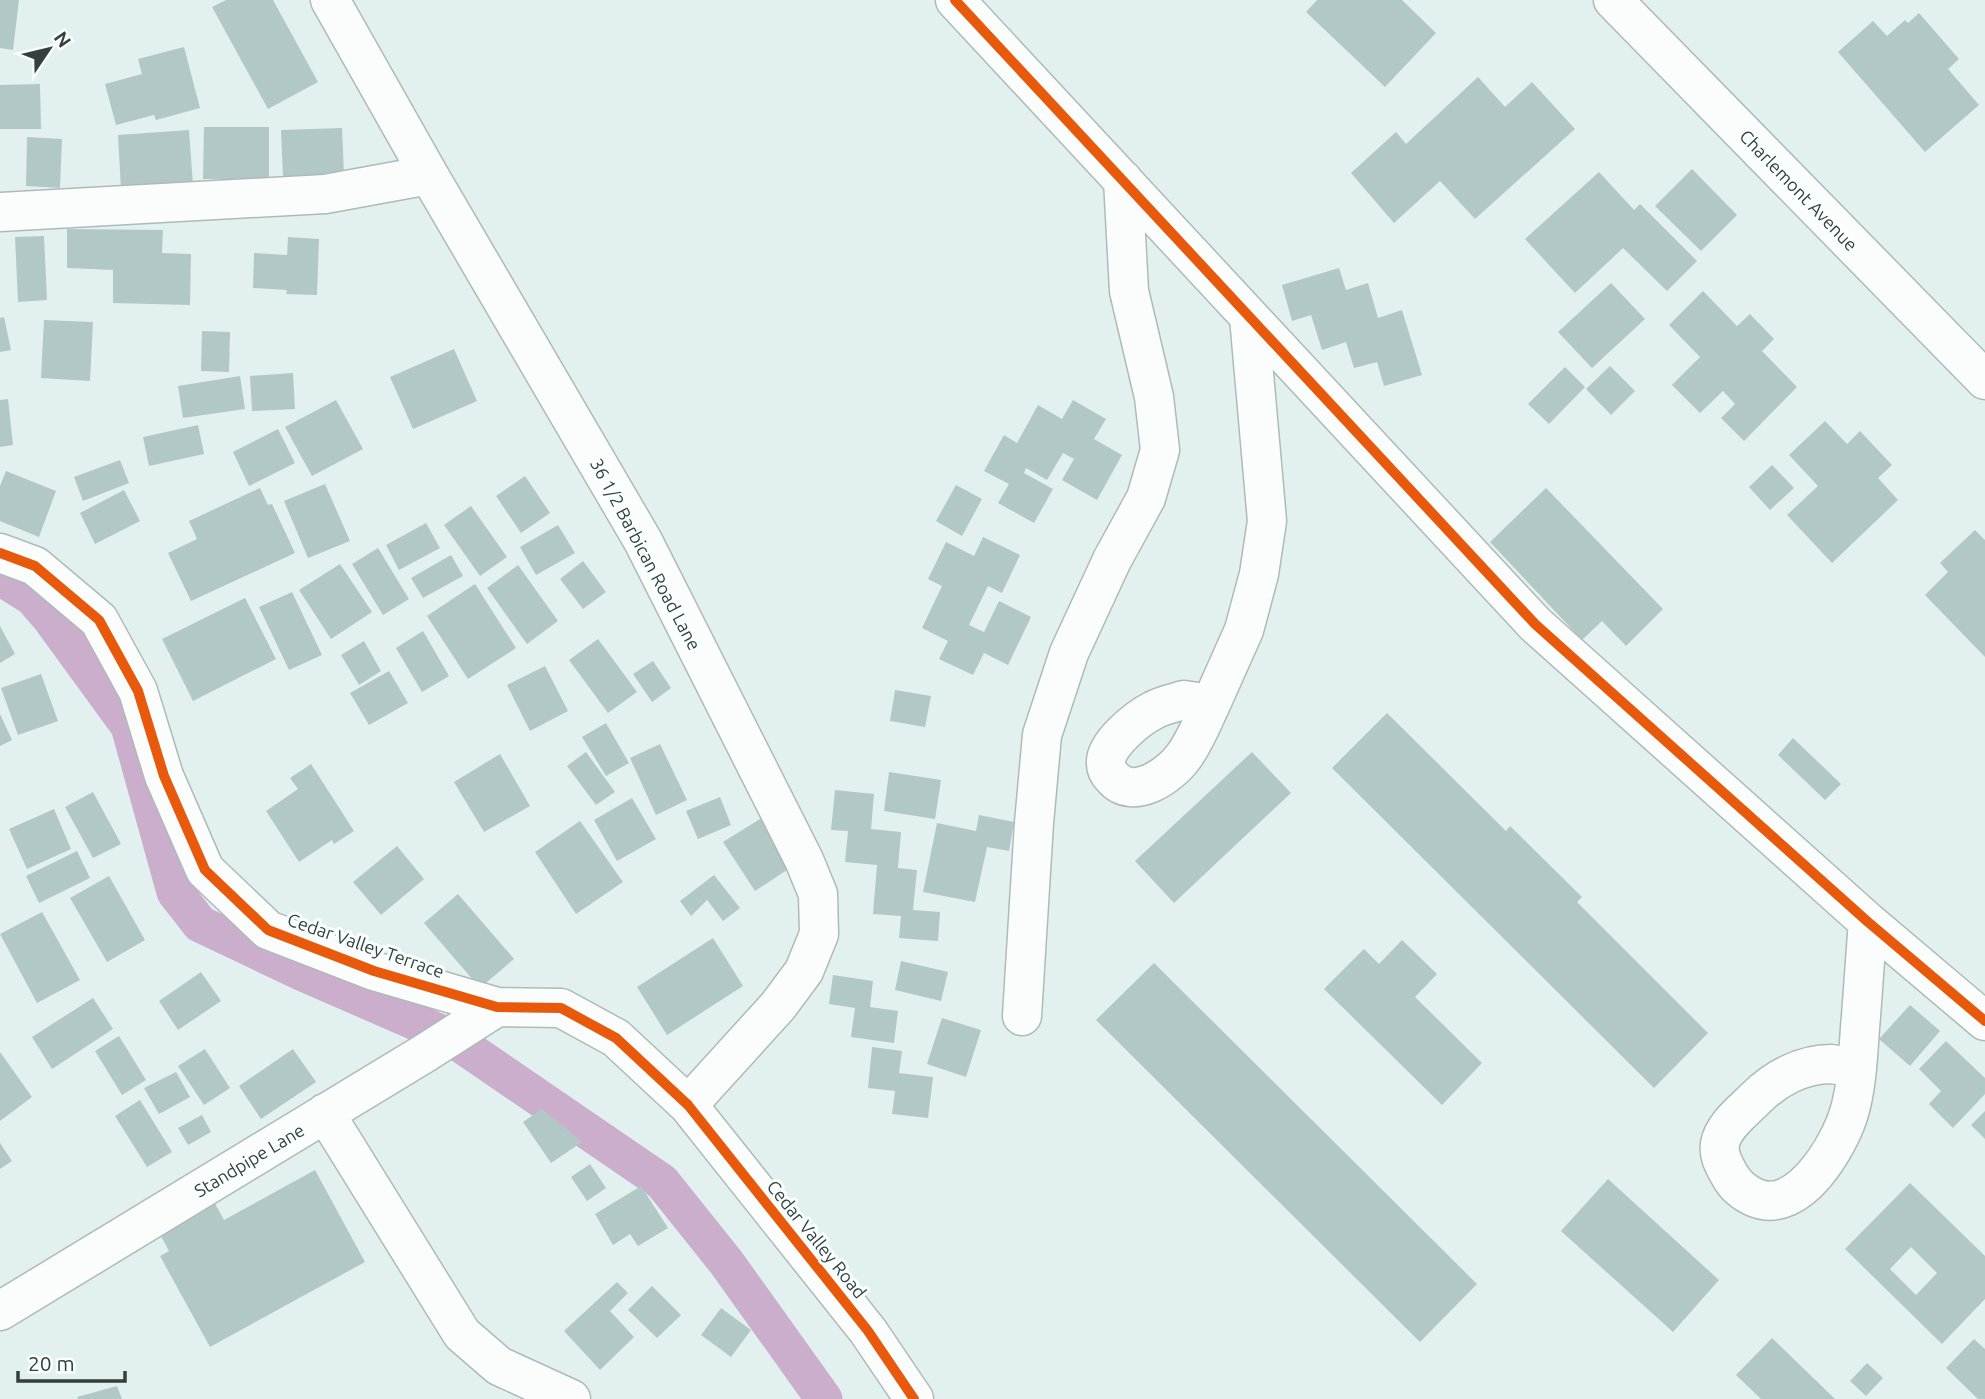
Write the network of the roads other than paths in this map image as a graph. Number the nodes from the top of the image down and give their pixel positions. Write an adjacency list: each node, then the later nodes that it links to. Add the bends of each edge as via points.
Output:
1 (330, 0): 4 (street, 36 1/2 Barbican Road Lane)
2 (956, 0): 5 (street)
3 (1613, 0): 8 (street, Charlemont Avenue)
4 (429, 175): 6 (street, via 325,194); 16 (street, 36 1/2 Barbican Road Lane, via 643,541 818,894 819,934 804,971)
5 (1123, 180): 7 (street); 13 (street, via 1129,291 1154,397 1160,450 1146,498 1069,653 1042,735)
6 (0, 212)
7 (1249, 317): 10 (street, via 1268,521 1244,630); 11 (street, via 1535,624)
8 (1985, 380)
9 (0, 552): 12 (street, Cedar Valley Terrace, via 35,566 99,620 138,691 164,776 205,870 268,930 374,971)
10 (1211, 704)
11 (1868, 922): 14 (street); 15 (street)
12 (497, 1007): 16 (street, Cedar Valley Terrace, via 562,1008 616,1038); 17 (street, Standpipe Lane)
13 (1021, 1016)
14 (1985, 1021)
15 (1857, 1069)
16 (688, 1105): 20 (street, Cedar Valley Road, via 867,1331)
17 (325, 1114): 18 (street, Standpipe Lane); 19 (street, via 462,1334 499,1366)
18 (0, 1311)
19 (571, 1399)
20 (914, 1399)

